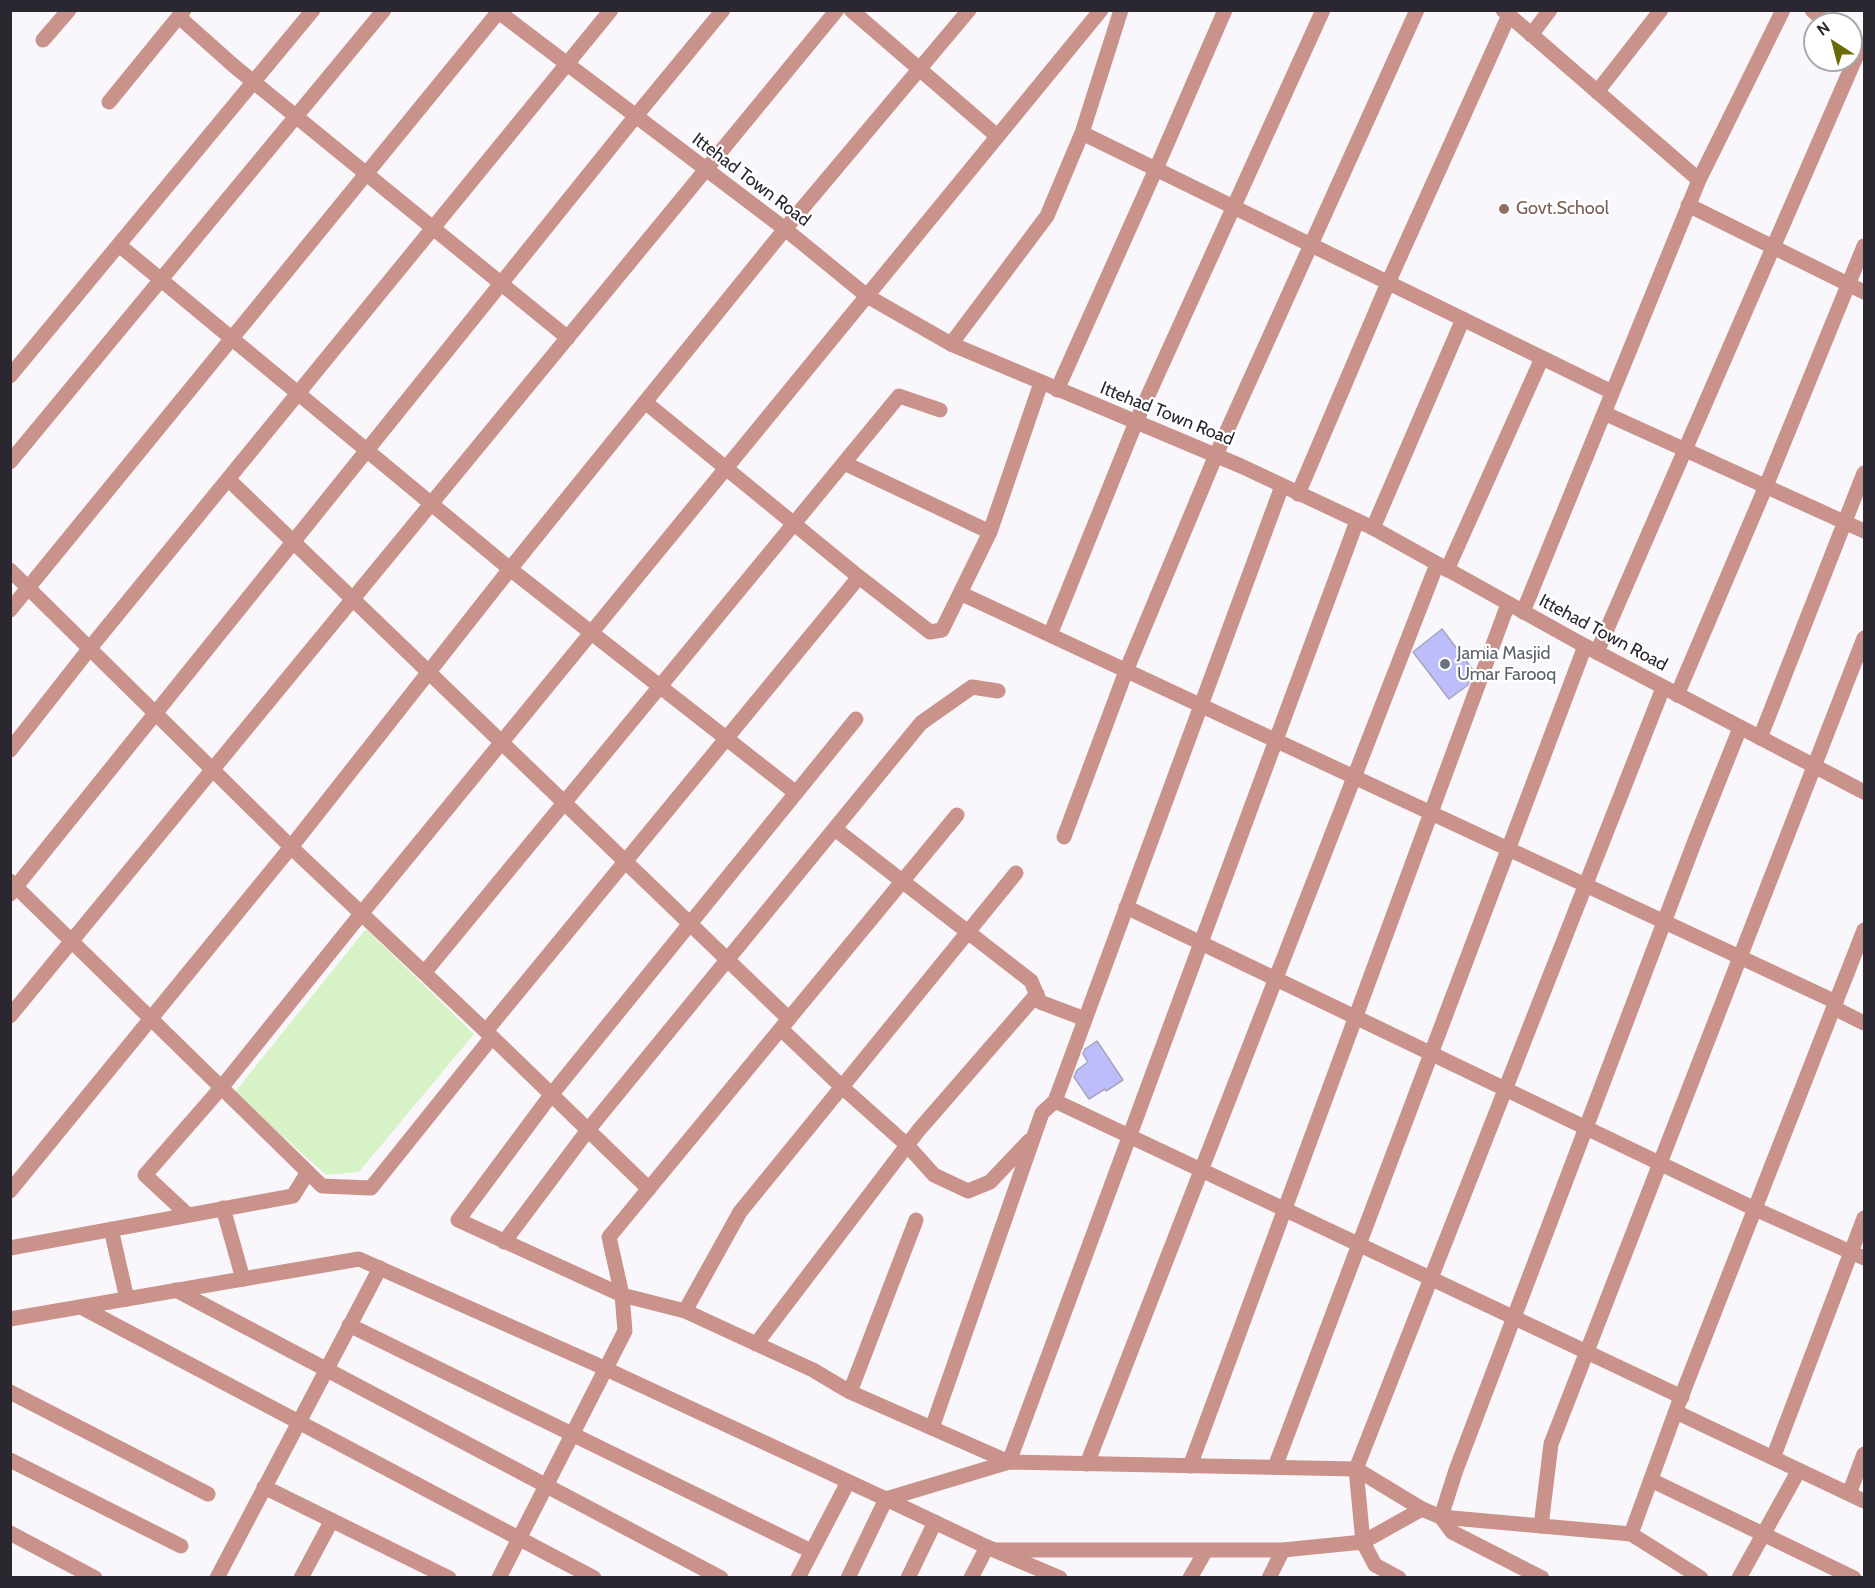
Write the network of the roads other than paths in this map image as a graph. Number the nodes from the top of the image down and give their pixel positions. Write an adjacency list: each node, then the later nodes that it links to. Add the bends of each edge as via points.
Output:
1 (69, 10): 21 (street)
2 (313, 10): 25 (street)
3 (384, 10): 28 (street)
4 (611, 10): 22 (street)
5 (723, 10): 29 (street)
6 (837, 10): 32 (street)
7 (851, 10): 23 (street)
8 (969, 10): 23 (street)
9 (1101, 10): 31 (street)
10 (1122, 10): 30 (street)
11 (1225, 10): 33 (street)
12 (1323, 10): 37 (street)
13 (1417, 10): 41 (street)
14 (1551, 10): 20 (street)
15 (1661, 10): 26 (street)
16 (1784, 10): 35 (street)
17 (498, 11): 22 (street, Ittehad Town Road); 34 (street)
18 (1506, 13): 20 (street); 46 (street)
19 (181, 14): 25 (street); 27 (street)
20 (1531, 35): 26 (street)
21 (44, 40)
22 (566, 65): 29 (street, Ittehad Town Road); 38 (street)
23 (920, 68): 31 (street); 39 (street)
24 (1850, 72): 43 (street)
25 (254, 82): 28 (street); 40 (street)
26 (1597, 92): 35 (street)
27 (109, 102)
28 (296, 117): 34 (street); 44 (street)
29 (635, 117): 32 (street, Ittehad Town Road); 45 (street)
30 (1082, 133): 33 (street); 53 (street, via 1047,216)
31 (997, 136): 49 (street)
32 (705, 170): 39 (street, Ittehad Town Road); 52 (street)
33 (1156, 170): 37 (street); 57 (street)
34 (366, 174): 38 (street); 51 (street)
35 (1699, 180): 36 (street)
36 (1688, 206): 43 (street); 58 (street)
37 (1233, 207): 41 (street); 63 (street)
38 (433, 228): 45 (street); 59 (street)
39 (785, 229): 49 (street, Ittehad Town Road); 60 (street)
40 (119, 245): 44 (street); 55 (street)
41 (1311, 245): 46 (street); 66 (street)
42 (1864, 246): 47 (street)
43 (1774, 248): 47 (street); 65 (street)
44 (161, 280): 51 (street); 67 (street)
45 (501, 283): 52 (street); 64 (street)
46 (1388, 283): 50 (street); 74 (street)
47 (1849, 284): 48 (street); 73 (street)
48 (1864, 292)
49 (867, 296): 53 (street, Ittehad Town Road); 69 (street)
50 (1463, 319): 54 (street); 79 (street)
51 (232, 338): 59 (street); 87 (street)
52 (568, 338): 75 (street)
53 (951, 344): 56 (street, Ittehad Town Road)
54 (1542, 358): 58 (street); 83 (street)
55 (10, 376)
56 (1041, 382): 57 (street, Ittehad Town Road); 81 (street)
57 (1057, 390): 63 (street, Ittehad Town Road)
58 (1612, 392): 62 (street)
59 (298, 393): 64 (street); 71 (street)
60 (645, 402): 69 (street); 84 (street)
61 (940, 410): 68 (street, via 899,396)
62 (1604, 412): 65 (street); 92 (street)
63 (1136, 422): 66 (street, Ittehad Town Road); 94 (street)
64 (367, 450): 75 (street); 82 (street)
65 (1686, 450): 73 (street); 97 (street)
66 (1216, 455): 72 (street, Ittehad Town Road); 98 (street)
67 (10, 462)
68 (844, 463): 78 (street); 81 (street)
69 (726, 469): 78 (street); 93 (street)
70 (1864, 473): 77 (street)
71 (228, 479): 82 (street); 96 (street)
72 (1282, 486): 74 (street, Ittehad Town Road); 103 (street)
73 (1766, 486): 77 (street); 102 (street)
74 (1298, 494): 76 (street, Ittehad Town Road)
75 (432, 504): 84 (street); 89 (street)
76 (1357, 521): 79 (street, Ittehad Town Road); 109 (street)
77 (1845, 522): 80 (street); 108 (street)
78 (794, 525): 86 (street); 100 (street)
79 (1373, 528): 83 (street, Ittehad Town Road)
80 (1864, 531)
81 (990, 532): 88 (street)
82 (292, 542): 89 (street); 104 (street)
83 (1442, 567): 90 (street, Ittehad Town Road); 114 (street)
84 (510, 569): 93 (street); 99 (street)
85 (10, 570): 87 (street)
86 (859, 577): 88 (street, via 930,632 942,630); 107 (street)
87 (28, 587): 91 (street); 96 (street)
88 (960, 593): 94 (street)
89 (352, 600): 99 (street); 113 (street)
90 (1508, 604): 92 (street, Ittehad Town Road); 118 (street)
91 (10, 610)
92 (1523, 612): 97 (street, Ittehad Town Road)
93 (591, 632): 100 (street); 110 (street)
94 (1050, 635): 98 (street)
95 (1864, 638): 112 (street)
96 (90, 648): 104 (street); 111 (street)
97 (1591, 649): 102 (street, Ittehad Town Road); 123 (street)
98 (1126, 671): 103 (street); 121 (street)
99 (428, 673): 110 (street); 122 (street)
100 (660, 686): 107 (street); 117 (street)
101 (998, 691): 120 (street, via 972,687 921,723)
102 (1670, 692): 106 (street, Ittehad Town Road); 127 (street)
103 (1200, 705): 109 (street); 129 (street)
104 (154, 713): 113 (street); 128 (street)
105 (856, 719): 116 (street)
106 (1740, 728): 108 (street, Ittehad Town Road); 131 (street)
107 (727, 738): 116 (street); 124 (street)
108 (1760, 738): 112 (street, Ittehad Town Road)
109 (1275, 740): 114 (street); 136 (street)
110 (500, 743): 117 (street); 130 (street)
111 (10, 750)
112 (1815, 767): 115 (street, Ittehad Town Road); 137 (street)
113 (212, 770): 122 (street); 135 (street)
114 (1354, 777): 118 (street); 140 (street)
115 (1864, 792)
116 (796, 793): 132 (street)
117 (563, 802): 124 (street); 139 (street)
118 (1431, 813): 123 (street); 144 (street)
119 (957, 814): 126 (street)
120 (835, 829): 126 (street); 138 (street)
121 (1064, 837)
122 (291, 847): 130 (street); 145 (street)
123 (1508, 849): 127 (street); 150 (street)
124 (625, 862): 132 (street); 149 (street)
125 (1016, 873): 134 (street)
126 (903, 882): 134 (street); 148 (street)
127 (1586, 885): 131 (street); 153 (street)
128 (12, 887): 135 (street)
129 (1126, 908): 136 (street); 146 (street)
130 (361, 914): 139 (street); 152 (street)
131 (1665, 922): 137 (street); 156 (street)
132 (690, 924): 138 (street); 154 (street)
133 (1864, 930): 142 (street)
134 (967, 932): 141 (street, via 1031,981); 151 (street)
135 (72, 941): 143 (street); 145 (street)
136 (1201, 943): 140 (street); 159 (street)
137 (1742, 958): 142 (street); 161 (street)
138 (728, 960): 148 (street); 157 (street)
139 (424, 973): 149 (street)
140 (1275, 979): 144 (street); 162 (street)
141 (1037, 994): 146 (street, via 1040,1002); 160 (street)
142 (1835, 1005): 147 (street); 167 (street)
143 (10, 1016)
144 (1356, 1018): 150 (street); 168 (street)
145 (151, 1019): 152 (street); 165 (street)
146 (1085, 1019): 155 (street)
147 (1864, 1023)
148 (785, 1024): 151 (street); 164 (street)
149 (489, 1034): 154 (street); 163 (street, via 371,1188 322,1186)
150 (1431, 1054): 153 (street); 174 (street)
151 (842, 1087): 160 (street); 184 (street, via 740,1212)
152 (221, 1088): 163 (street); 169 (street, via 145,1175)
153 (1505, 1089): 156 (street); 179 (street)
154 (551, 1095): 157 (street); 173 (street, via 458,1220)
155 (1055, 1101): 158 (street, via 1042,1113); 159 (street)
156 (1585, 1128): 161 (street); 185 (street)
157 (588, 1130): 164 (street); 173 (street)
158 (1034, 1136): 160 (street, via 990,1182 968,1191 934,1175); 196 (street)
159 (1130, 1136): 162 (street); 201 (street)
160 (907, 1145): 188 (street)
161 (1661, 1164): 167 (street); 189 (street)
162 (1202, 1170): 168 (street); 202 (street)
163 (308, 1173): 166 (street, via 293,1196)
164 (649, 1190): 181 (street, via 609,1237)
165 (10, 1191)
166 (223, 1208): 169 (street); 178 (street)
167 (1755, 1209): 176 (street); 194 (street)
168 (1285, 1210): 174 (street); 203 (street)
169 (188, 1215): 172 (street)
170 (1864, 1218): 176 (street)
171 (916, 1220): 193 (street)
172 (111, 1229): 175 (street); 182 (street)
173 (504, 1242): 181 (street)
174 (1359, 1245): 179 (street); 204 (street)
175 (10, 1248)
176 (1858, 1255): 199 (street)
177 (380, 1268): 178 (street, via 359,1259); 187 (street); 191 (street)
178 (243, 1279): 180 (street)
179 (1432, 1279): 185 (street); 205 (street)
180 (176, 1290): 182 (street); 190 (street)
181 (622, 1295): 184 (street); 191 (street, via 625,1331)
182 (126, 1299): 183 (street)
183 (81, 1307): 186 (street); 195 (street)
184 (685, 1311): 188 (street)
185 (1514, 1318): 189 (street); 216 (street)
186 (10, 1319)
187 (349, 1325): 190 (street); 197 (street)
188 (756, 1344): 193 (street)
189 (1588, 1353): 194 (street); 219 (street, via 1551,1444)
190 (326, 1369): 195 (street); 209 (street)
191 (606, 1369): 197 (street); 208 (street)
192 (10, 1392): 211 (street)
193 (850, 1392): 196 (street)
194 (1679, 1404): 199 (street); 207 (street)
195 (298, 1421): 210 (street); 223 (street)
196 (932, 1428): 201 (street)
197 (572, 1434): 209 (street); 229 (street)
198 (1864, 1454): 212 (street)
199 (1773, 1458): 206 (street)
200 (10, 1460): 225 (street)
201 (1009, 1462): 202 (street); 213 (street)
202 (1087, 1464): 203 (street)
203 (1190, 1466): 204 (street)
204 (1275, 1467): 205 (street)
205 (1356, 1469): 215 (street); 224 (street)
206 (1799, 1470): 212 (street); 221 (street)
207 (1651, 1480): 221 (street); 222 (street)
208 (848, 1482): 213 (street); 229 (street)
209 (546, 1485): 223 (street); 238 (street)
210 (264, 1487): 217 (street); 233 (street)
211 (208, 1494)
212 (1849, 1494): 214 (street)
213 (886, 1499): 218 (street); 240 (street)
214 (1864, 1502)
215 (1422, 1509): 216 (street); 224 (street)
216 (1442, 1517): 219 (street); 247 (street, via 1452,1532)
217 (332, 1520): 231 (street); 234 (street)
218 (935, 1522): 226 (street); 241 (street)
219 (1541, 1526): 222 (street)
220 (10, 1533): 232 (street)
221 (1764, 1533): 249 (street); 250 (street)
222 (1631, 1534): 248 (street)
223 (519, 1538): 236 (street); 237 (street)
224 (1363, 1542): 228 (street); 230 (street)
225 (181, 1546)
226 (992, 1548): 227 (street); 242 (street); 243 (street)
227 (1206, 1550): 228 (street); 244 (street)
228 (1283, 1550): 245 (street)
229 (811, 1551): 239 (street)
230 (1372, 1572): 246 (street)
231 (433, 1574): 235 (street)
232 (95, 1578)
233 (217, 1578)
234 (301, 1578)
235 (449, 1578)
236 (499, 1578)
237 (594, 1578)
238 (721, 1578)
239 (798, 1578)
240 (848, 1578)
241 (908, 1578)
242 (971, 1578)
243 (1060, 1578)
244 (1190, 1578)
245 (1269, 1578)
246 (1399, 1578)
247 (1542, 1578)
248 (1701, 1578)
249 (1740, 1578)
250 (1854, 1578)

